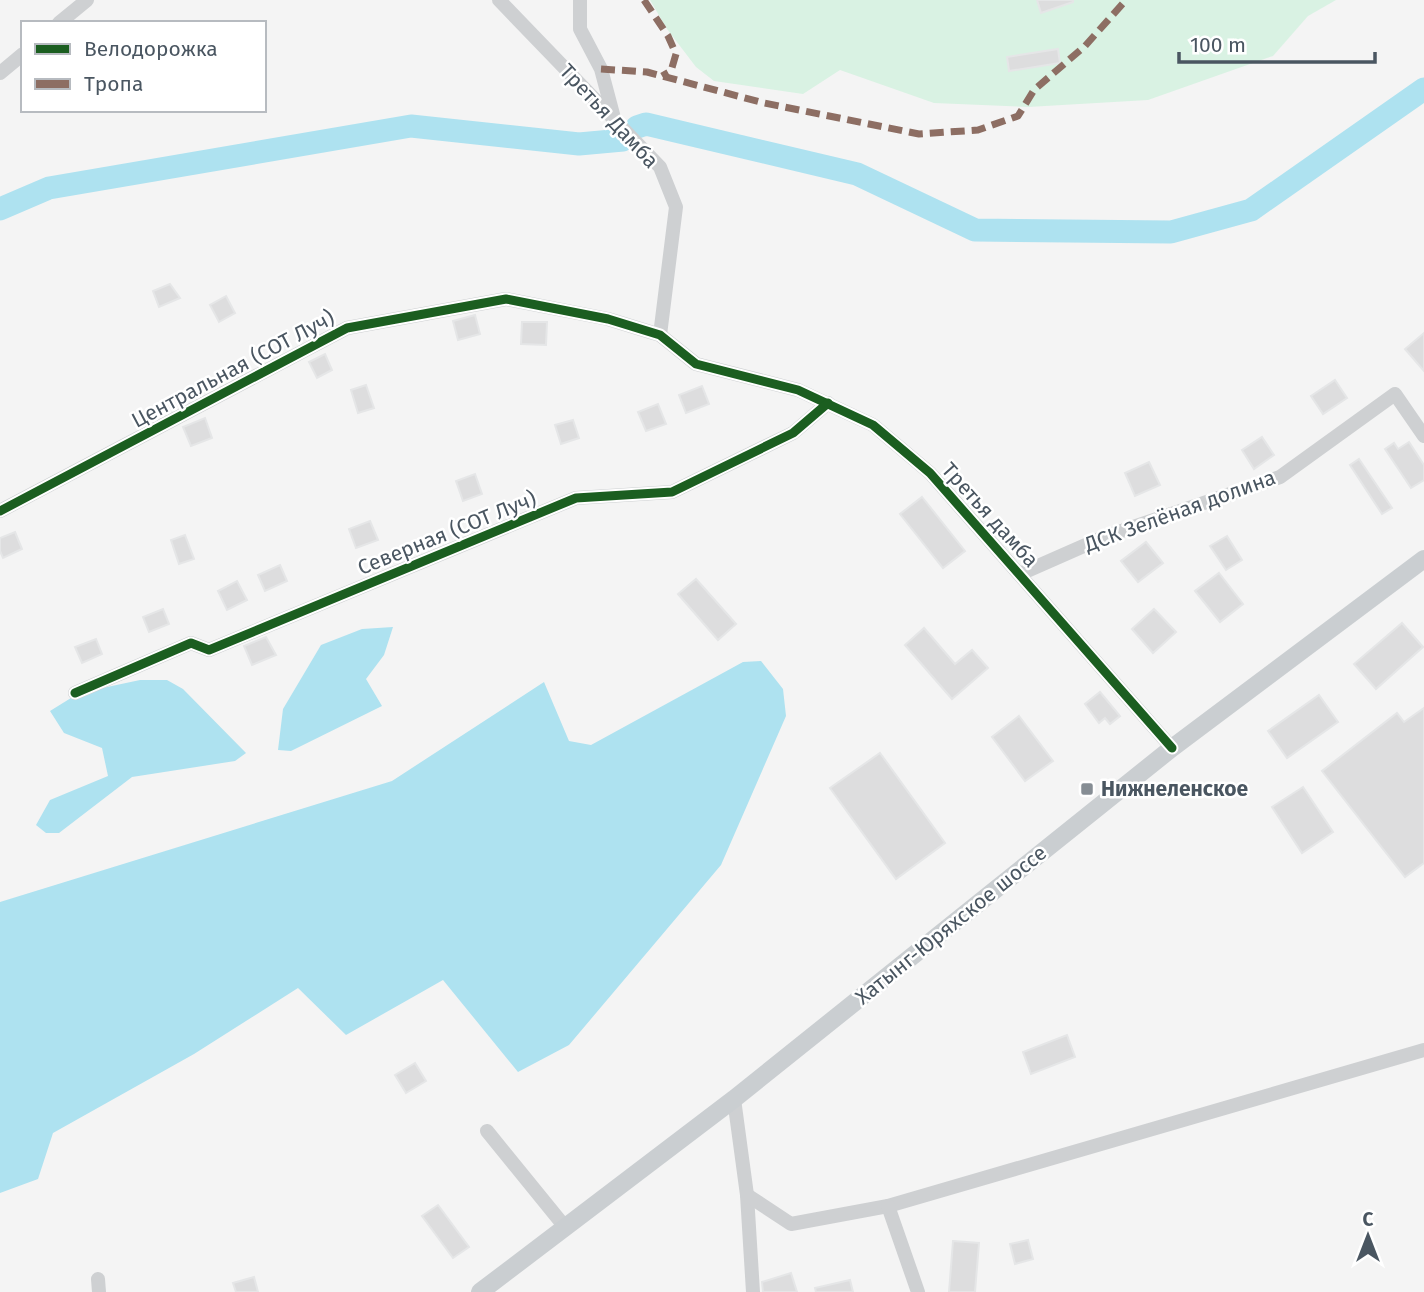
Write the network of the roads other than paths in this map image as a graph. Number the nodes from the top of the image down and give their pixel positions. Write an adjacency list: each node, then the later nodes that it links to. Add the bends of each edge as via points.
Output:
1 (87, 0): 4 (street)
2 (499, 0): 7 (street, Третья Дамба)
3 (580, 0): 7 (street, via 580,29 601,69)
4 (62, 21)
5 (21, 56): 6 (street)
6 (0, 73)
7 (614, 118): 8 (street, Третья Дамба, via 660,167 676,206)
8 (660, 335): 9 (street, Третья дамба, via 696,364 798,390); 11 (street, Центральная (СОТ Луч), via 608,319 506,299 347,328)
9 (828, 403): 13 (street, Третья дамба, via 873,425 930,473); 14 (street, Северная (СОТ Луч), via 793,433 672,492 576,498 209,650 191,643)
10 (1424, 436): 13 (street, ДСК Зелёная долина, via 1395,394 1280,477 1104,537)
11 (0, 511)
12 (1424, 559): 15 (main road, Хатынг-Юряхское шоссе)
13 (1020, 574): 15 (street, Третья дамба)
14 (75, 693)
15 (1172, 748): 17 (main road, Хатынг-Юряхское шоссе)
16 (1424, 1050): 20 (street)
17 (734, 1099): 19 (street); 21 (main road, Хатынг-Юряхское шоссе)
18 (488, 1131): 21 (street)
19 (747, 1195): 20 (street, via 792,1224); 23 (street)
20 (888, 1206): 24 (street)
21 (565, 1227): 22 (main road, Хатынг-Юряхское шоссе)
22 (480, 1292)
23 (753, 1292)
24 (918, 1292)

